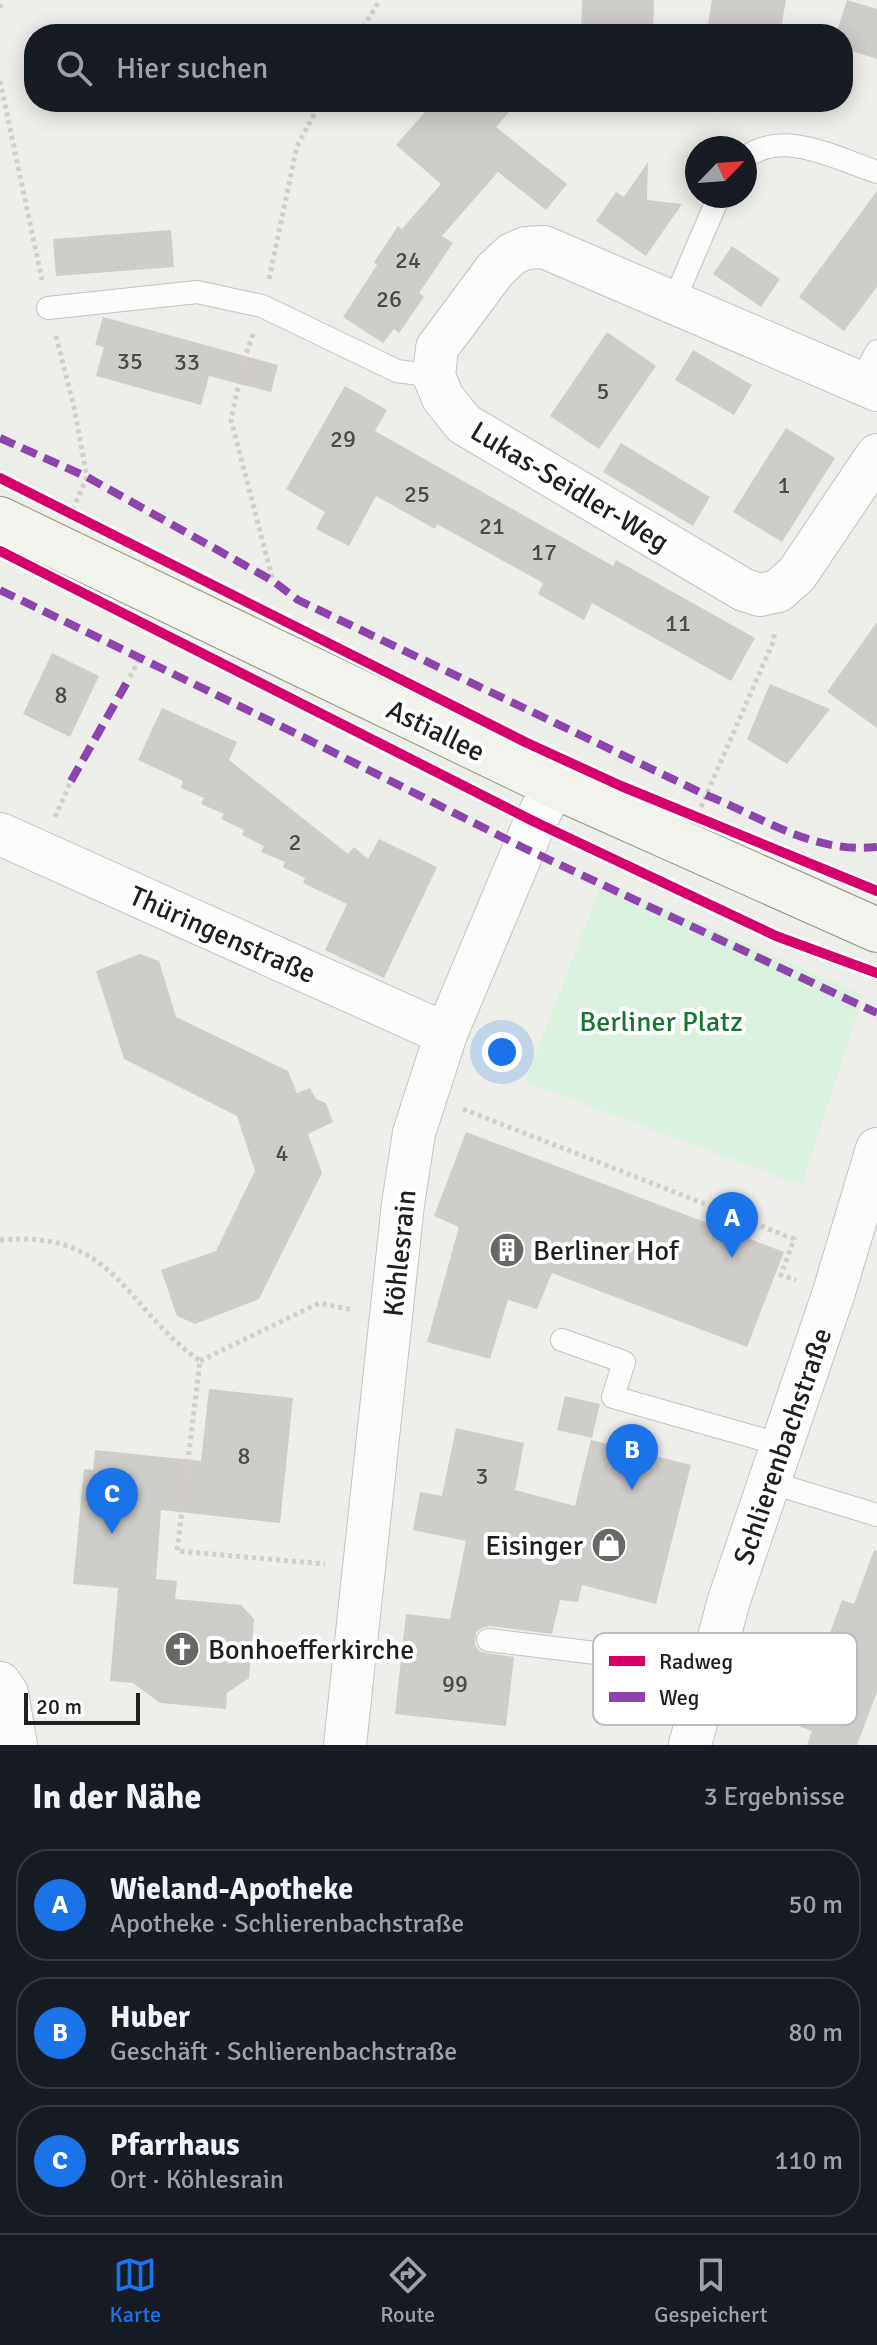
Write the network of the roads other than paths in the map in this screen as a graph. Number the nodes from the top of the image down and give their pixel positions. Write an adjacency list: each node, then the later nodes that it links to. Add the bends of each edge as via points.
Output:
1 (757, 152): 2 (lane, via 771,145 798,146)
2 (877, 172)
3 (714, 208): 4 (lane)
4 (673, 303): 6 (street); 7 (street, via 544,247 526,248 495,270 437,348)
5 (48, 308): 7 (lane, via 197,292 262,306 397,371)
6 (871, 375)
7 (434, 376): 8 (street, Lukas-Seidler-Weg, via 443,398 464,424 760,595 778,591 797,574)
8 (877, 455)
9 (0, 519): 10 (street, Astiallee)
10 (554, 786): 12 (street, Astiallee); 13 (street, Köhlesrain)
11 (0, 834): 13 (street, Thüringenstraße)
12 (877, 930)
13 (446, 1034): 24 (street, Köhlesrain, via 414,1133 403,1204)
14 (877, 1149): 16 (street, Schlierenbachstraße)
15 (562, 1340): 16 (lane, via 624,1362 613,1397)
16 (776, 1464): 17 (lane); 18 (street, Schlierenbachstraße)
17 (877, 1515)
18 (720, 1633)
19 (488, 1640): 20 (lane)
20 (593, 1653)
21 (0, 1683): 23 (street, via 7,1693)
22 (695, 1725): 25 (street, Schlierenbachstraße)
23 (16, 1745)
24 (345, 1745)
25 (690, 1745)

